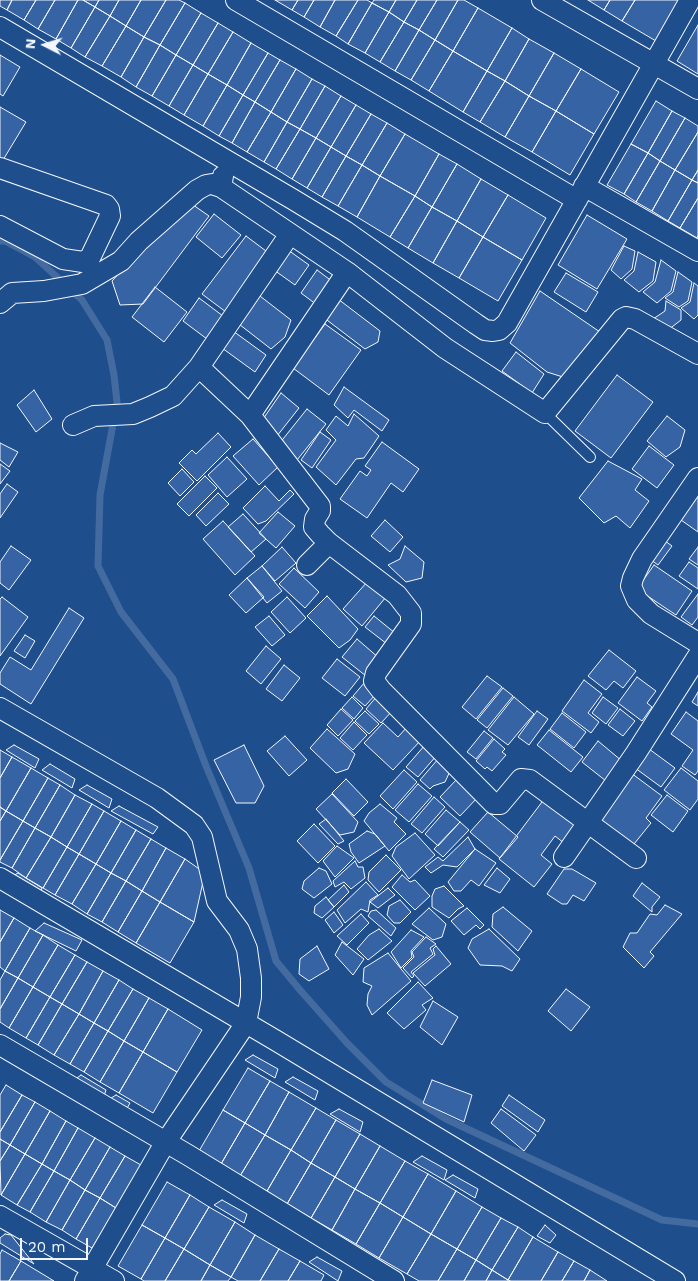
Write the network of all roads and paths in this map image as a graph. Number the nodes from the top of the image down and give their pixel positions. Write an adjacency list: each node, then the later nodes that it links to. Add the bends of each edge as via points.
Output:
1 (236, 0): 10 (street)
2 (542, 0): 5 (street)
3 (690, 0): 5 (street)
4 (0, 28): 7 (street)
5 (654, 64): 6 (street); 10 (street)
6 (698, 89)
7 (226, 159): 9 (street); 10 (street, via 345,231 476,324 493,331 507,322)
8 (0, 168): 11 (street, via 110,209 110,216 90,258 83,262 62,259)
9 (221, 187): 12 (street); 15 (street, via 212,184 201,187 120,262 82,284 12,293)
10 (580, 193): 13 (street)
11 (0, 226)
12 (290, 234): 14 (street); 17 (street)
13 (698, 251)
14 (347, 272): 18 (street, via 445,348); 19 (street)
15 (0, 303)
16 (698, 354): 18 (street, via 626,317)
17 (199, 367): 19 (street); 20 (street, via 173,396 150,407 133,414 94,416)
18 (545, 413): 21 (lane)
19 (250, 415): 23 (street, via 320,506 314,527)
20 (73, 425)
21 (590, 457)
22 (698, 478): 25 (street, via 642,559 631,586 637,600 652,614)
23 (329, 543): 24 (street); 28 (street, via 397,595 411,613 411,624 376,673 374,682 381,690 494,804 500,804 525,778)
24 (306, 565)
25 (698, 643)
26 (698, 656): 28 (street)
27 (0, 708): 32 (street, via 157,798 194,825 202,837 217,901 239,930 247,949 251,997)
28 (587, 823): 29 (street); 30 (street)
29 (564, 858)
30 (636, 858)
31 (0, 878): 32 (street)
32 (246, 1023): 34 (street); 39 (street)
33 (0, 1045): 34 (street)
34 (165, 1143): 36 (street); 38 (street)
35 (0, 1216): 36 (street)
36 (88, 1275): 37 (street)
37 (114, 1281)
38 (394, 1281)
39 (675, 1281)

